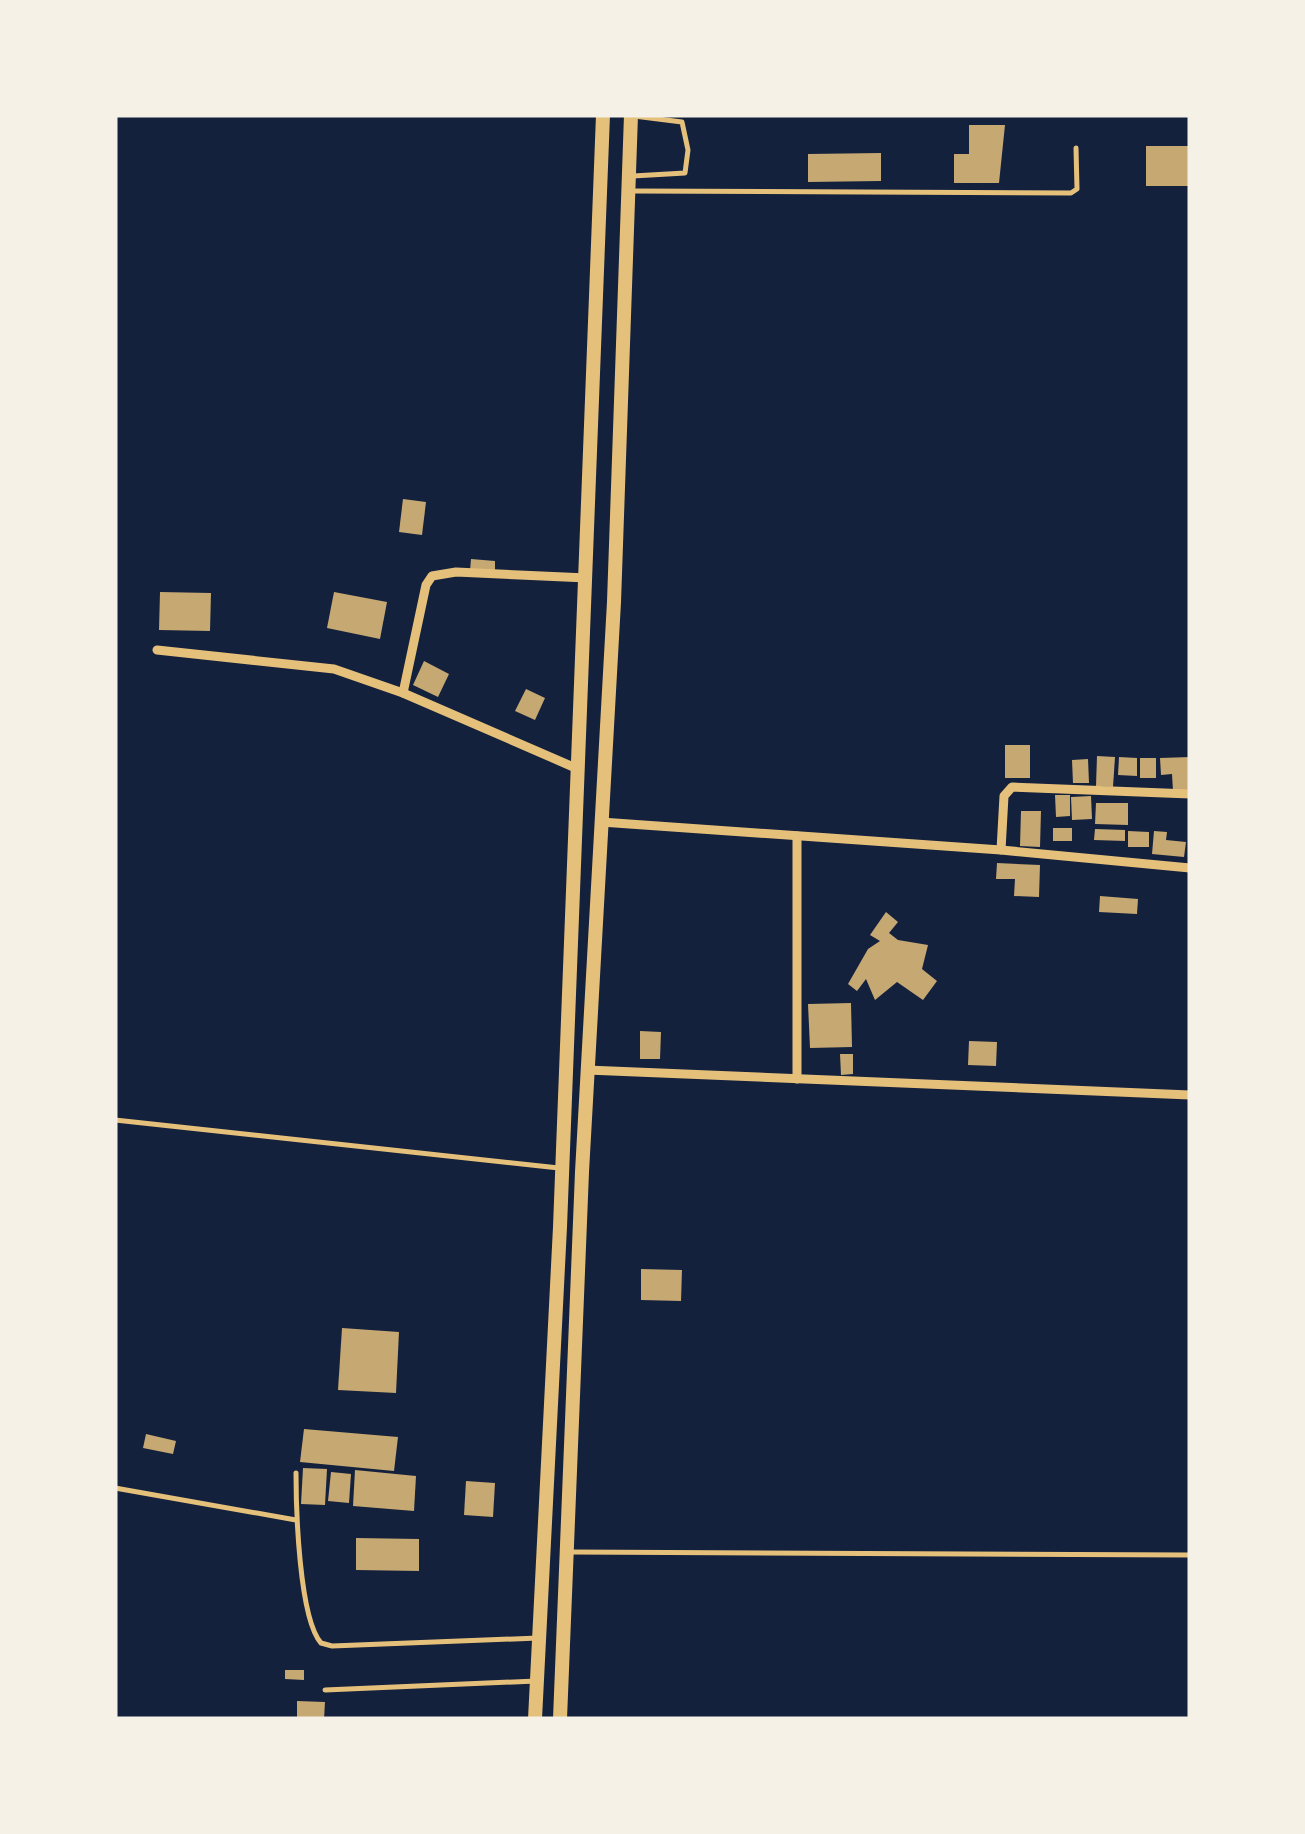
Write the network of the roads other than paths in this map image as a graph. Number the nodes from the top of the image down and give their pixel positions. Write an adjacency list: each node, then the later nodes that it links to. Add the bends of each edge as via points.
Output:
1 (603, 115): 5 (main road)
2 (632, 115): 4 (main road); 4 (lane, via 682,122 688,150 684,173)
3 (1076, 148): 4 (lane, via 1071,193)
4 (629, 184): 10 (main road)
5 (587, 578): 7 (street, via 432,576); 8 (main road)
6 (157, 650): 7 (street, via 334,670)
7 (404, 693): 8 (street)
8 (578, 769): 18 (main road)
9 (1190, 794): 12 (street, via 1012,787 1004,796)
10 (601, 822): 11 (street); 14 (main road)
11 (796, 836): 12 (street); 15 (street)
12 (1000, 850): 13 (street)
13 (1190, 868)
14 (587, 1070): 15 (street); 22 (main road)
15 (798, 1079): 16 (street)
16 (1190, 1095)
17 (115, 1120): 18 (lane)
18 (562, 1168): 24 (main road)
19 (296, 1472): 21 (lane)
20 (115, 1488): 21 (lane)
21 (296, 1520): 24 (lane, via 310,1620 321,1642)
22 (568, 1552): 23 (lane); 28 (main road)
23 (1190, 1555)
24 (541, 1638): 25 (main road)
25 (538, 1681): 26 (lane); 27 (main road)
26 (325, 1690)
27 (535, 1719)
28 (560, 1719)

